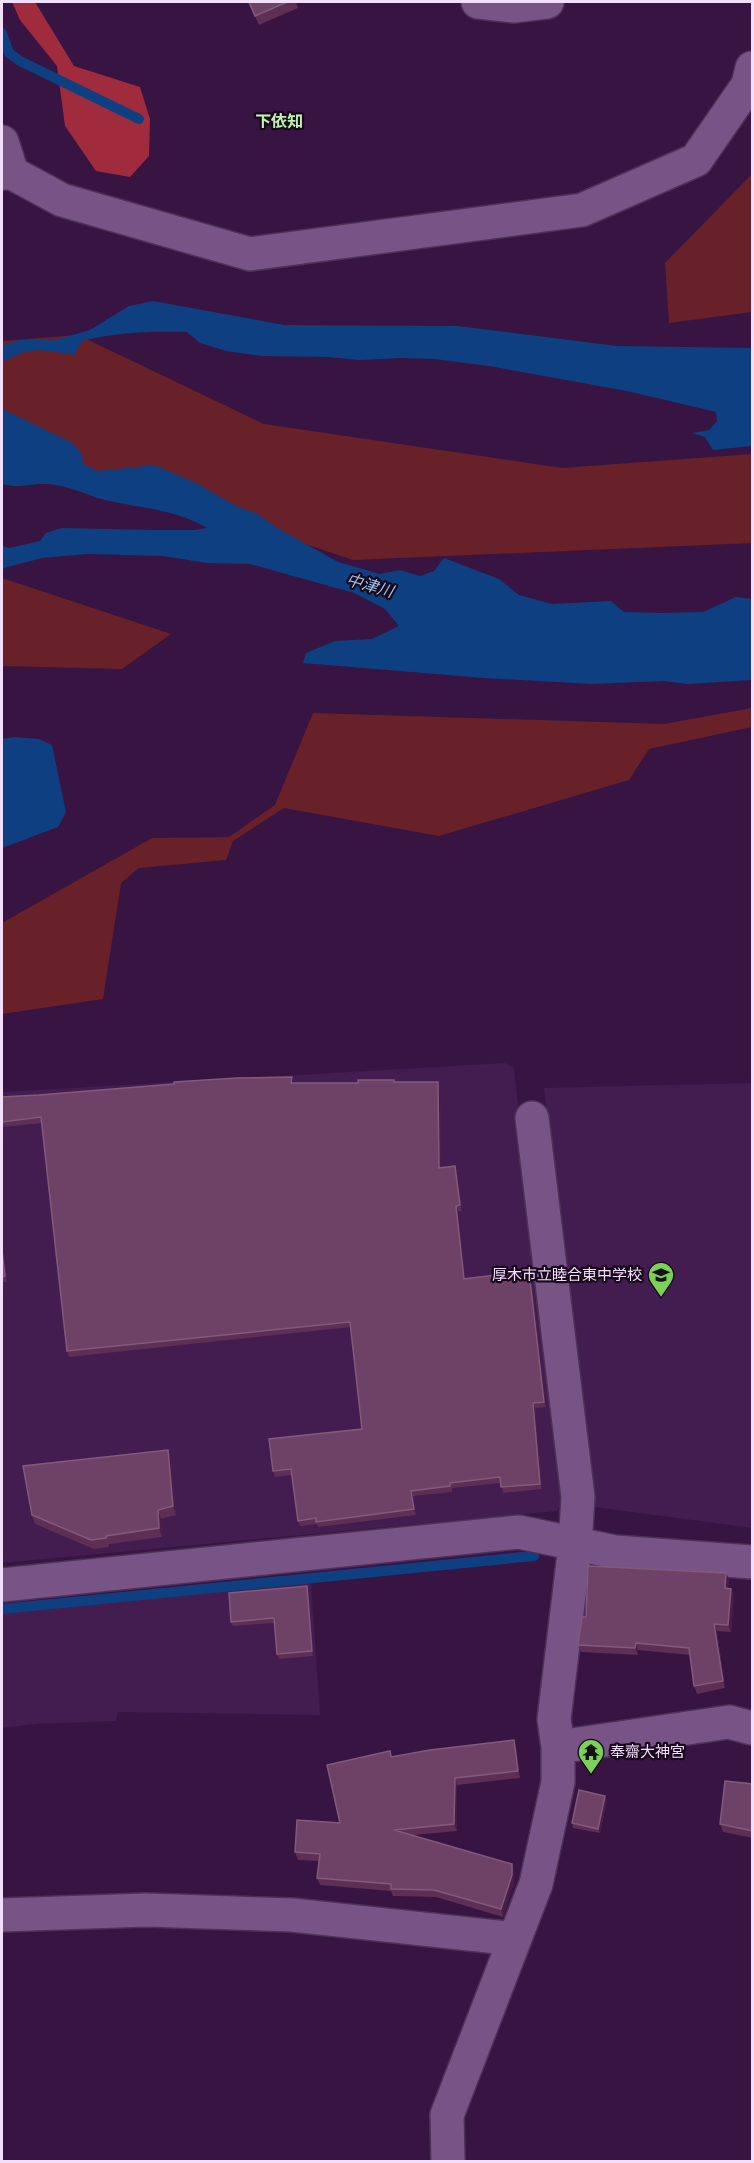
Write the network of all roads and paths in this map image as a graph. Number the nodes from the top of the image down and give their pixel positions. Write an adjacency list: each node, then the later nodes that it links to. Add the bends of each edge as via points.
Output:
1 (478, 2): 2 (street, via 514,6)
2 (547, 2)
3 (753, 68): 5 (street, via 748,85 696,160 582,210 250,254 62,200)
4 (2, 142): 5 (street)
5 (7, 173)
6 (532, 1118): 7 (street, via 579,1497)
7 (575, 1545): 8 (street, via 615,1552); 9 (street, via 519,1532); 11 (street, via 554,1719)
8 (753, 1562)
9 (2, 1585)
10 (753, 1728): 11 (street, via 729,1722)
11 (558, 1747): 13 (street, via 558,1782 536,1884)
12 (2, 1915): 13 (street, via 146,1910 292,1915)
13 (515, 1939): 14 (street, via 447,2115)
14 (448, 2162)

